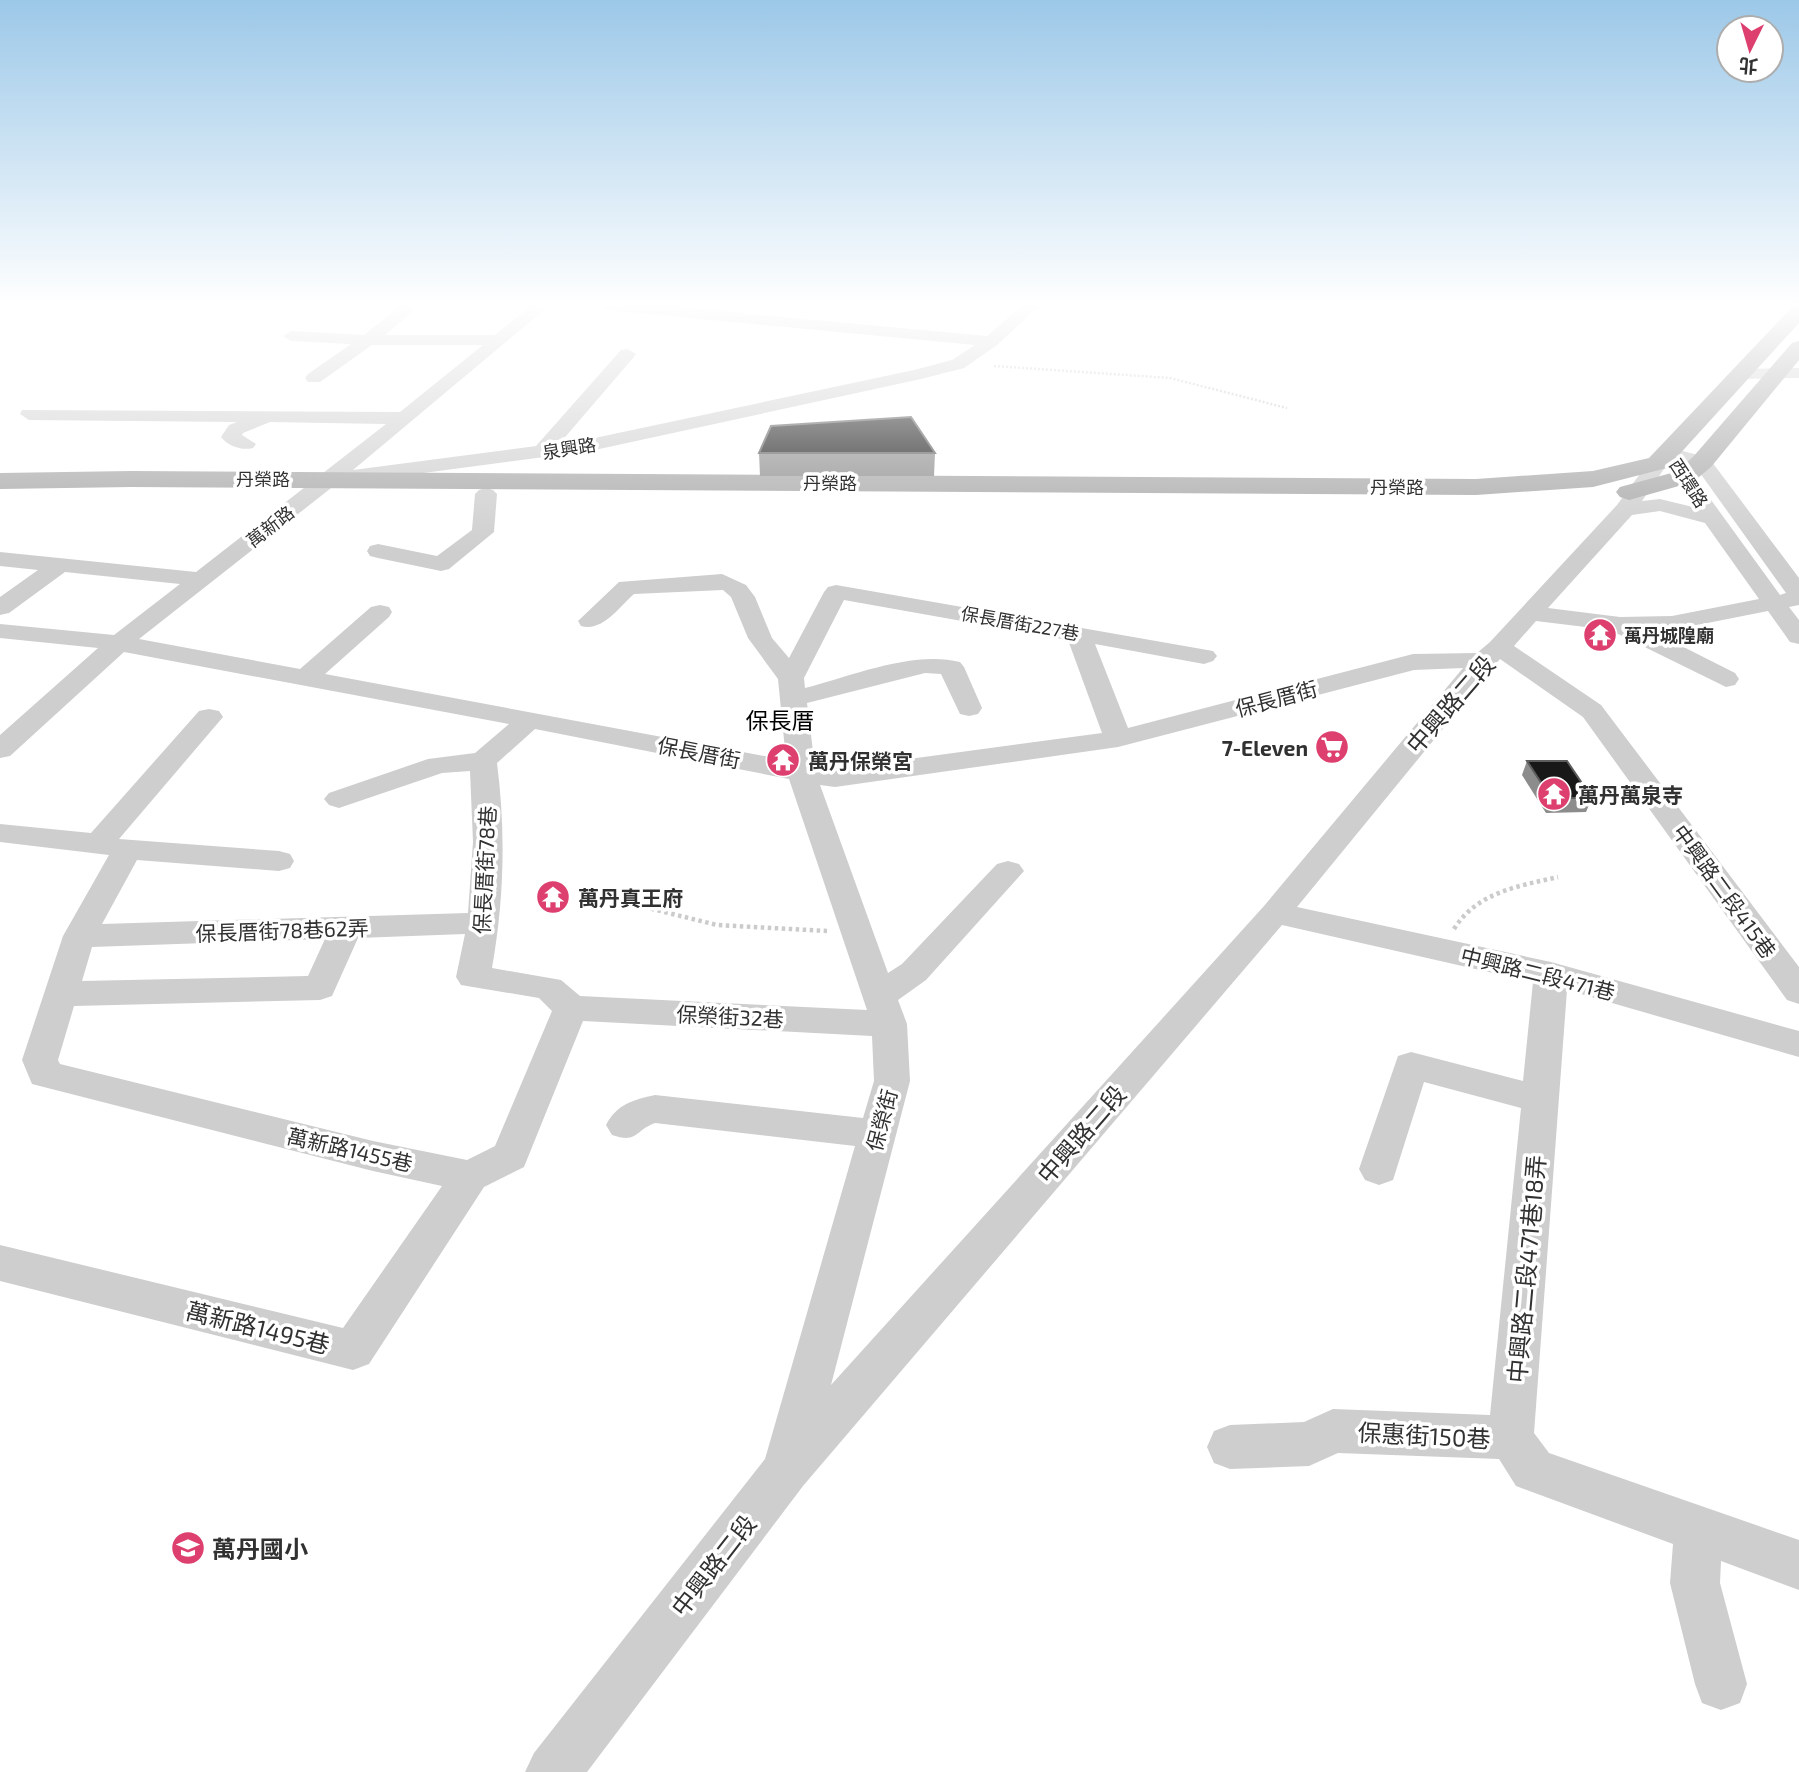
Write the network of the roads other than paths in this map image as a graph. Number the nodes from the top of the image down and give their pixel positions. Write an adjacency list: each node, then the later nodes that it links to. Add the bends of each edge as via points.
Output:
1 (439, 388): 10 (street, 萬新路)
2 (597, 388): 12 (street)
3 (861, 388): 12 (street, 泉興路)
4 (1726, 388): 14 (main road, 中興路二段)
5 (1762, 388): 13 (main road)
6 (198, 402): 8 (street)
7 (29, 414): 8 (street)
8 (239, 417): 9 (street)
9 (266, 417): 10 (street); 11 (street, via 236,429 231,437)
10 (401, 418): 16 (street, 萬新路)
11 (246, 444)
12 (541, 453): 16 (street, 泉興路)
13 (1693, 470): 14 (main road); 14 (street, 西環路); 20 (street, 西環路); 25 (street, 西環路)
14 (1647, 479): 17 (main road, 丹榮路, via 1499,502); 20 (street, via 1660,505); 28 (street, 中興路二段)
15 (0, 481): 16 (main road, 丹榮路)
16 (322, 486): 17 (main road, 丹榮路); 18 (main road, 丹榮路); 19 (main road, 丹榮路); 24 (street, 萬新路)
17 (1005, 490): 19 (main road, 丹榮路)
18 (0, 494)
19 (486, 494): 21 (street, via 483,532 441,564)
20 (1714, 519): 25 (street, 西環路)
21 (378, 551)
22 (0, 559): 23 (street)
23 (60, 565): 24 (street); 26 (street)
24 (201, 579): 34 (street, 萬新路)
25 (1791, 598): 30 (street, via 1672,623); 33 (street, 西環路)
26 (0, 608)
27 (380, 612): 37 (street)
28 (1531, 613): 30 (street); 35 (street, 中興路二段)
29 (590, 621): 39 (street, via 627,587 732,584 744,597 759,636)
30 (1616, 623): 38 (street)
31 (0, 631): 34 (street, 保長厝街)
32 (1078, 633): 36 (street, 保長厝街227巷); 39 (street, 保長厝街227巷, via 836,592); 43 (street)
33 (1799, 637)
34 (119, 643): 37 (street, 保長厝街); 44 (street, 萬新路)
35 (1491, 654): 43 (street, 保長厝街, via 1413,662); 52 (street, 中興路二段); 57 (street, 中興路二段415巷, via 1592,711)
36 (1204, 656)
37 (305, 678): 42 (street, 保長厝街)
38 (1726, 679)
39 (792, 688): 40 (street, via 925,665 951,667); 46 (street, 保榮街)
40 (969, 708)
41 (209, 717): 49 (street)
42 (530, 720): 45 (street); 46 (street, 保長厝街)
43 (1118, 739): 46 (street, 保長厝街, via 835,778)
44 (0, 750)
45 (483, 761): 47 (street, via 438,765); 53 (street, 保長厝街78巷, via 489,807)
46 (802, 774): 60 (street, 保榮街)
47 (339, 799)
48 (0, 833): 49 (street)
49 (113, 847): 50 (street); 55 (street)
50 (279, 861)
51 (1008, 872): 60 (street)
52 (1275, 913): 56 (street, 中興路二段471巷); 70 (street, 中興路二段)
53 (485, 923): 54 (street, 保長厝街78巷62弄); 59 (street, 保長厝街78巷, via 473,977 549,988)
54 (346, 928): 55 (street, 保長厝街78巷62弄); 58 (street, via 320,988)
55 (79, 936): 58 (street)
56 (1551, 974): 61 (street, 中興路二段471巷); 62 (street, 中興路二段471巷18弄)
57 (1799, 992)
58 (61, 994): 66 (street, 萬新路1455巷, via 40,1060 46,1074)
59 (571, 1008): 60 (street, 保榮街32巷); 66 (street, via 510,1156)
60 (884, 1010): 64 (street, 保榮街, via 892,1081)
61 (1799, 1044)
62 (1540, 1099): 65 (street, via 1411,1065); 68 (street, 中興路二段471巷18弄)
63 (625, 1125): 64 (street, via 638,1113 655,1109)
64 (877, 1134): 70 (street, 保榮街)
65 (1379, 1169)
66 (470, 1176): 67 (street, 萬新路1495巷, via 353,1350)
67 (0, 1264)
68 (1511, 1438): 69 (street, 保惠街150巷, via 1334,1430 1309,1444); 71 (street, 保惠街150巷, via 1533,1470)
69 (1230, 1447)
70 (786, 1470): 74 (street, 中興路二段)
71 (1699, 1529): 72 (street, 保惠街150巷); 73 (street, via 1695,1583)
72 (1799, 1565)
73 (1721, 1684)
74 (552, 1772)

